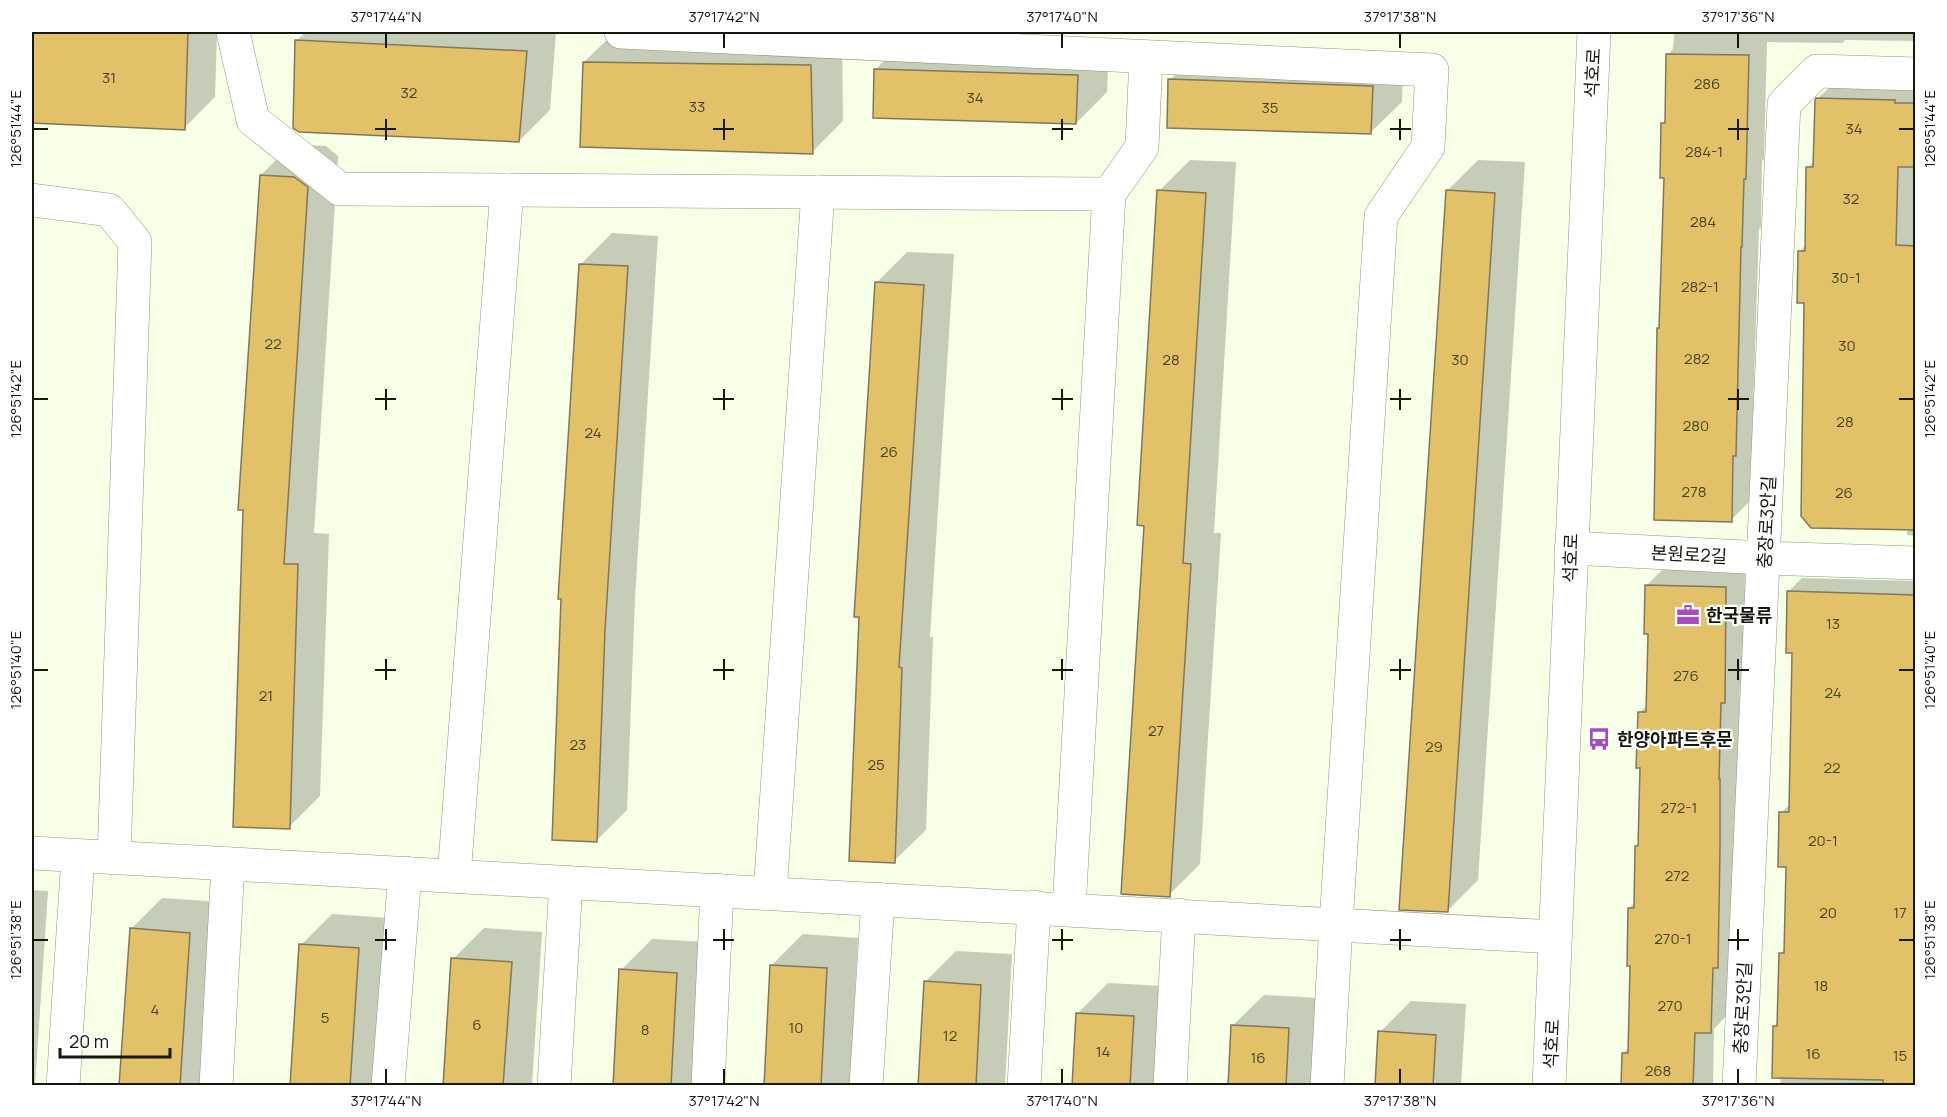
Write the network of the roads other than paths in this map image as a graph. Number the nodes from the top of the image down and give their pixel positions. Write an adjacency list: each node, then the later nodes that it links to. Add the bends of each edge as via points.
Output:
1 (233, 32): 6 (street, via 253,120 340,189)
2 (621, 32): 4 (street)
3 (1594, 32): 10 (street, 석호로)
4 (1146, 57): 8 (street, via 1142,147); 26 (street, via 1432,70 1428,147 1381,216)
5 (1916, 74): 11 (street, 충장로3안길, via 1817,71 1784,104)
6 (507, 190): 7 (street); 18 (street)
7 (818, 192): 8 (street); 21 (street)
8 (1109, 194): 24 (street)
9 (32, 200): 15 (street, via 109,210 135,242)
10 (1571, 548): 11 (street, 본원로2길); 27 (street, 석호로)
11 (1764, 558): 12 (street, 본원로2길); 38 (street, 충장로3안길)
12 (1916, 563)
13 (32, 853): 14 (street)
14 (78, 856): 15 (street); 28 (street)
15 (114, 858): 16 (street)
16 (228, 864): 17 (street); 29 (street)
17 (405, 873): 18 (street); 30 (street)
18 (454, 876): 19 (street)
19 (566, 882): 20 (street); 31 (street)
20 (717, 890): 21 (street); 32 (street)
21 (770, 893): 22 (street)
22 (878, 899): 23 (street); 33 (street)
23 (1034, 907): 24 (street); 34 (street)
24 (1069, 909): 25 (street)
25 (1179, 915): 26 (street); 35 (street)
26 (1336, 924): 27 (street); 36 (street)
27 (1556, 937): 37 (street, 석호로)
28 (63, 1086)
29 (216, 1086)
30 (388, 1086)
31 (554, 1086)
32 (708, 1086)
33 (866, 1086)
34 (1024, 1086)
35 (1170, 1086)
36 (1327, 1086)
37 (1549, 1086)
38 (1739, 1086)

